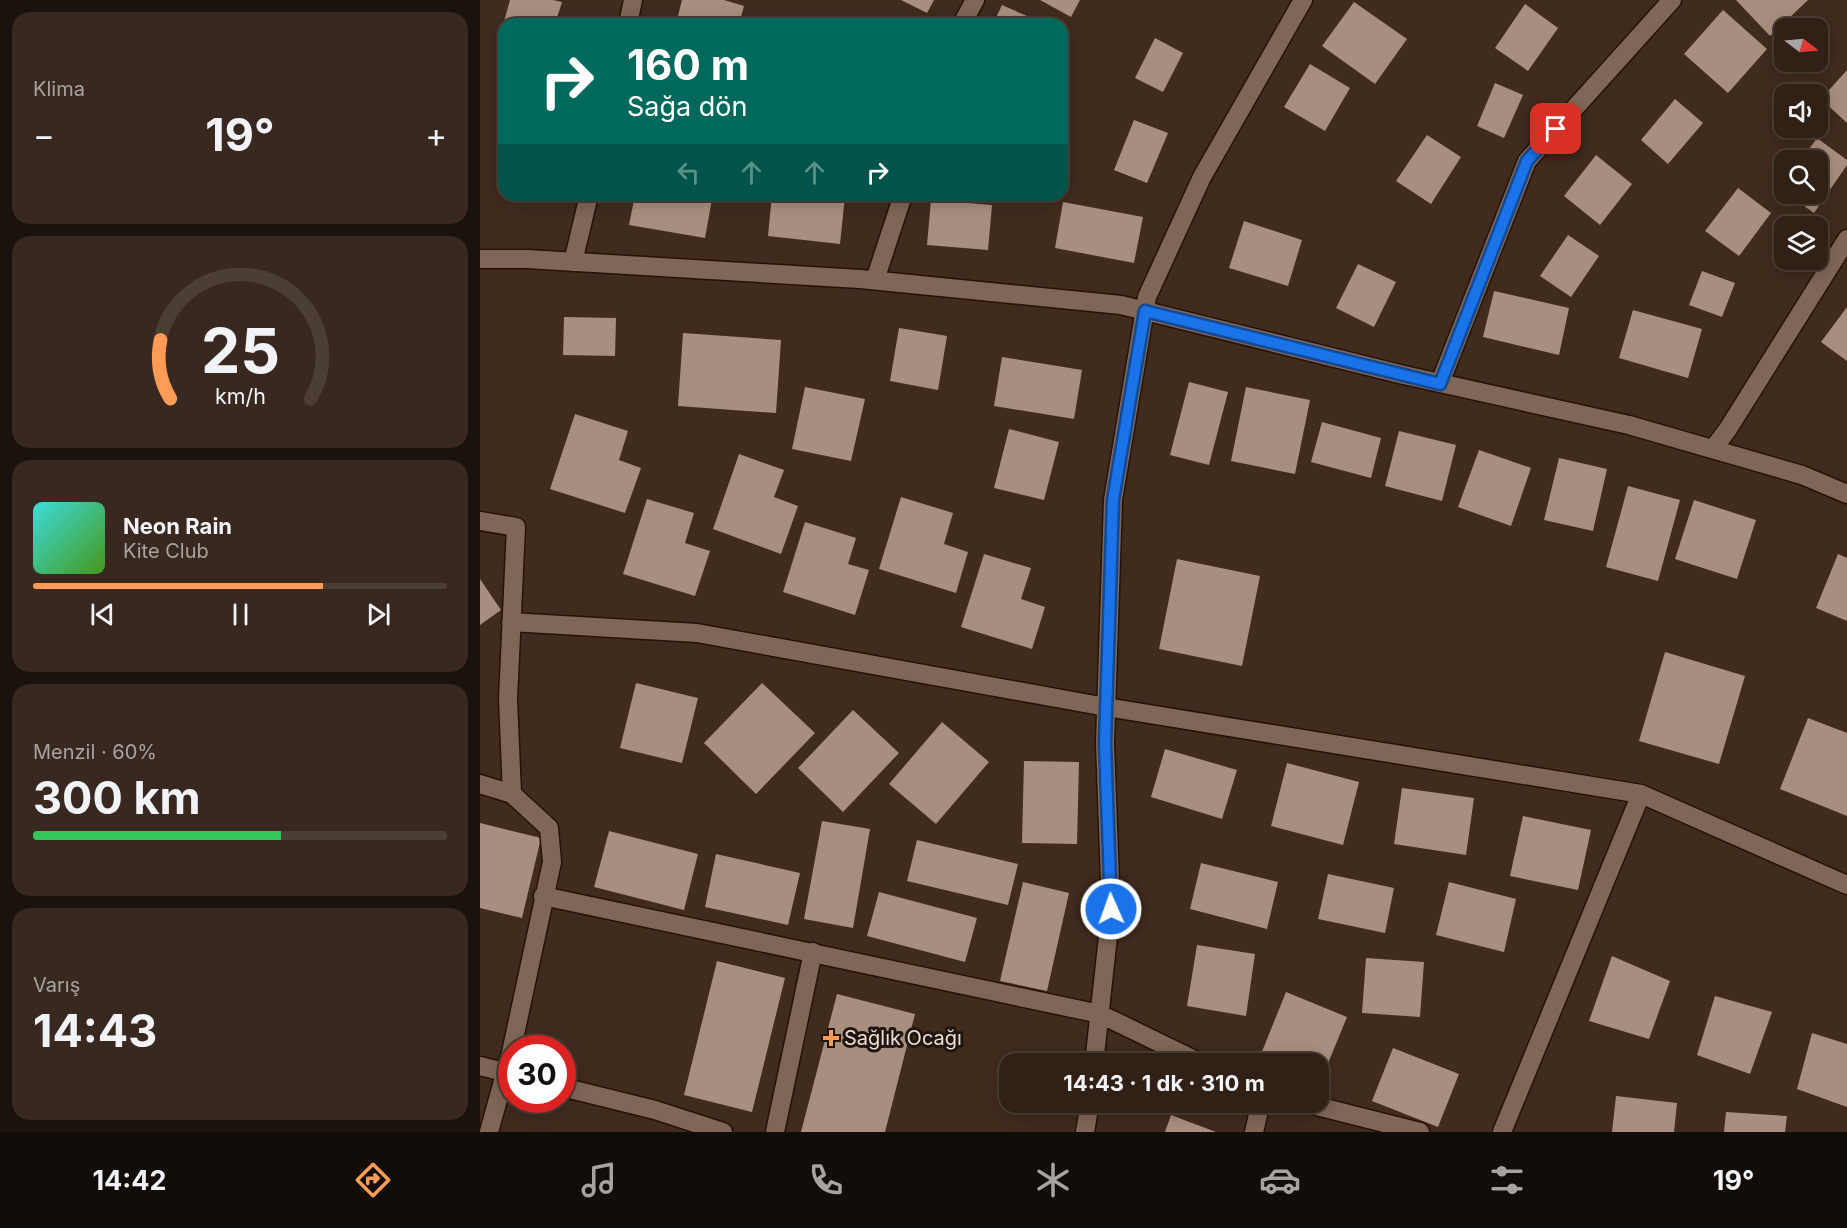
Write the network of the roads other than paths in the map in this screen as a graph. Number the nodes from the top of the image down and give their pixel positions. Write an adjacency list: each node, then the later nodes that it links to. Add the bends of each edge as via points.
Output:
1 (633, 0): 5 (street)
2 (975, 0): 6 (street)
3 (1303, 0): 13 (street, via 1202,177 1147,297)
4 (1672, 0): 14 (street, via 1527,161)
5 (629, 18)
6 (965, 18)
7 (588, 201): 11 (street)
8 (901, 201): 12 (street)
9 (1847, 239): 15 (street)
10 (480, 259): 11 (street)
11 (573, 261): 12 (street)
12 (875, 280): 13 (street, via 1121,305)
13 (1145, 311): 14 (street); 19 (street, via 1113,500)
14 (1440, 384): 15 (street, via 1629,425)
15 (1713, 449): 16 (street, via 1802,475)
16 (1847, 494)
17 (480, 521): 18 (street, via 516,527)
18 (512, 622): 19 (street, via 697,633); 21 (street, via 508,699)
19 (1106, 707): 22 (street); 26 (street, via 1111,909)
20 (480, 784): 21 (street)
21 (512, 794): 24 (street, via 549,828 552,862)
22 (1641, 794): 23 (street); 43 (street)
23 (1847, 885)
24 (543, 896): 25 (street); 27 (street)
25 (813, 952): 26 (street); 39 (street)
26 (1100, 1014): 28 (street); 29 (street)
27 (515, 1035)
28 (1095, 1053)
29 (1180, 1053)
30 (480, 1066): 31 (street)
31 (498, 1071)
32 (576, 1090): 38 (street)
33 (498, 1106): 37 (street)
34 (1329, 1109): 42 (street)
35 (1088, 1113): 40 (street)
36 (1258, 1113): 41 (street)
37 (489, 1132)
38 (723, 1132)
39 (775, 1132)
40 (1085, 1132)
41 (1254, 1132)
42 (1420, 1132)
43 (1502, 1132)

